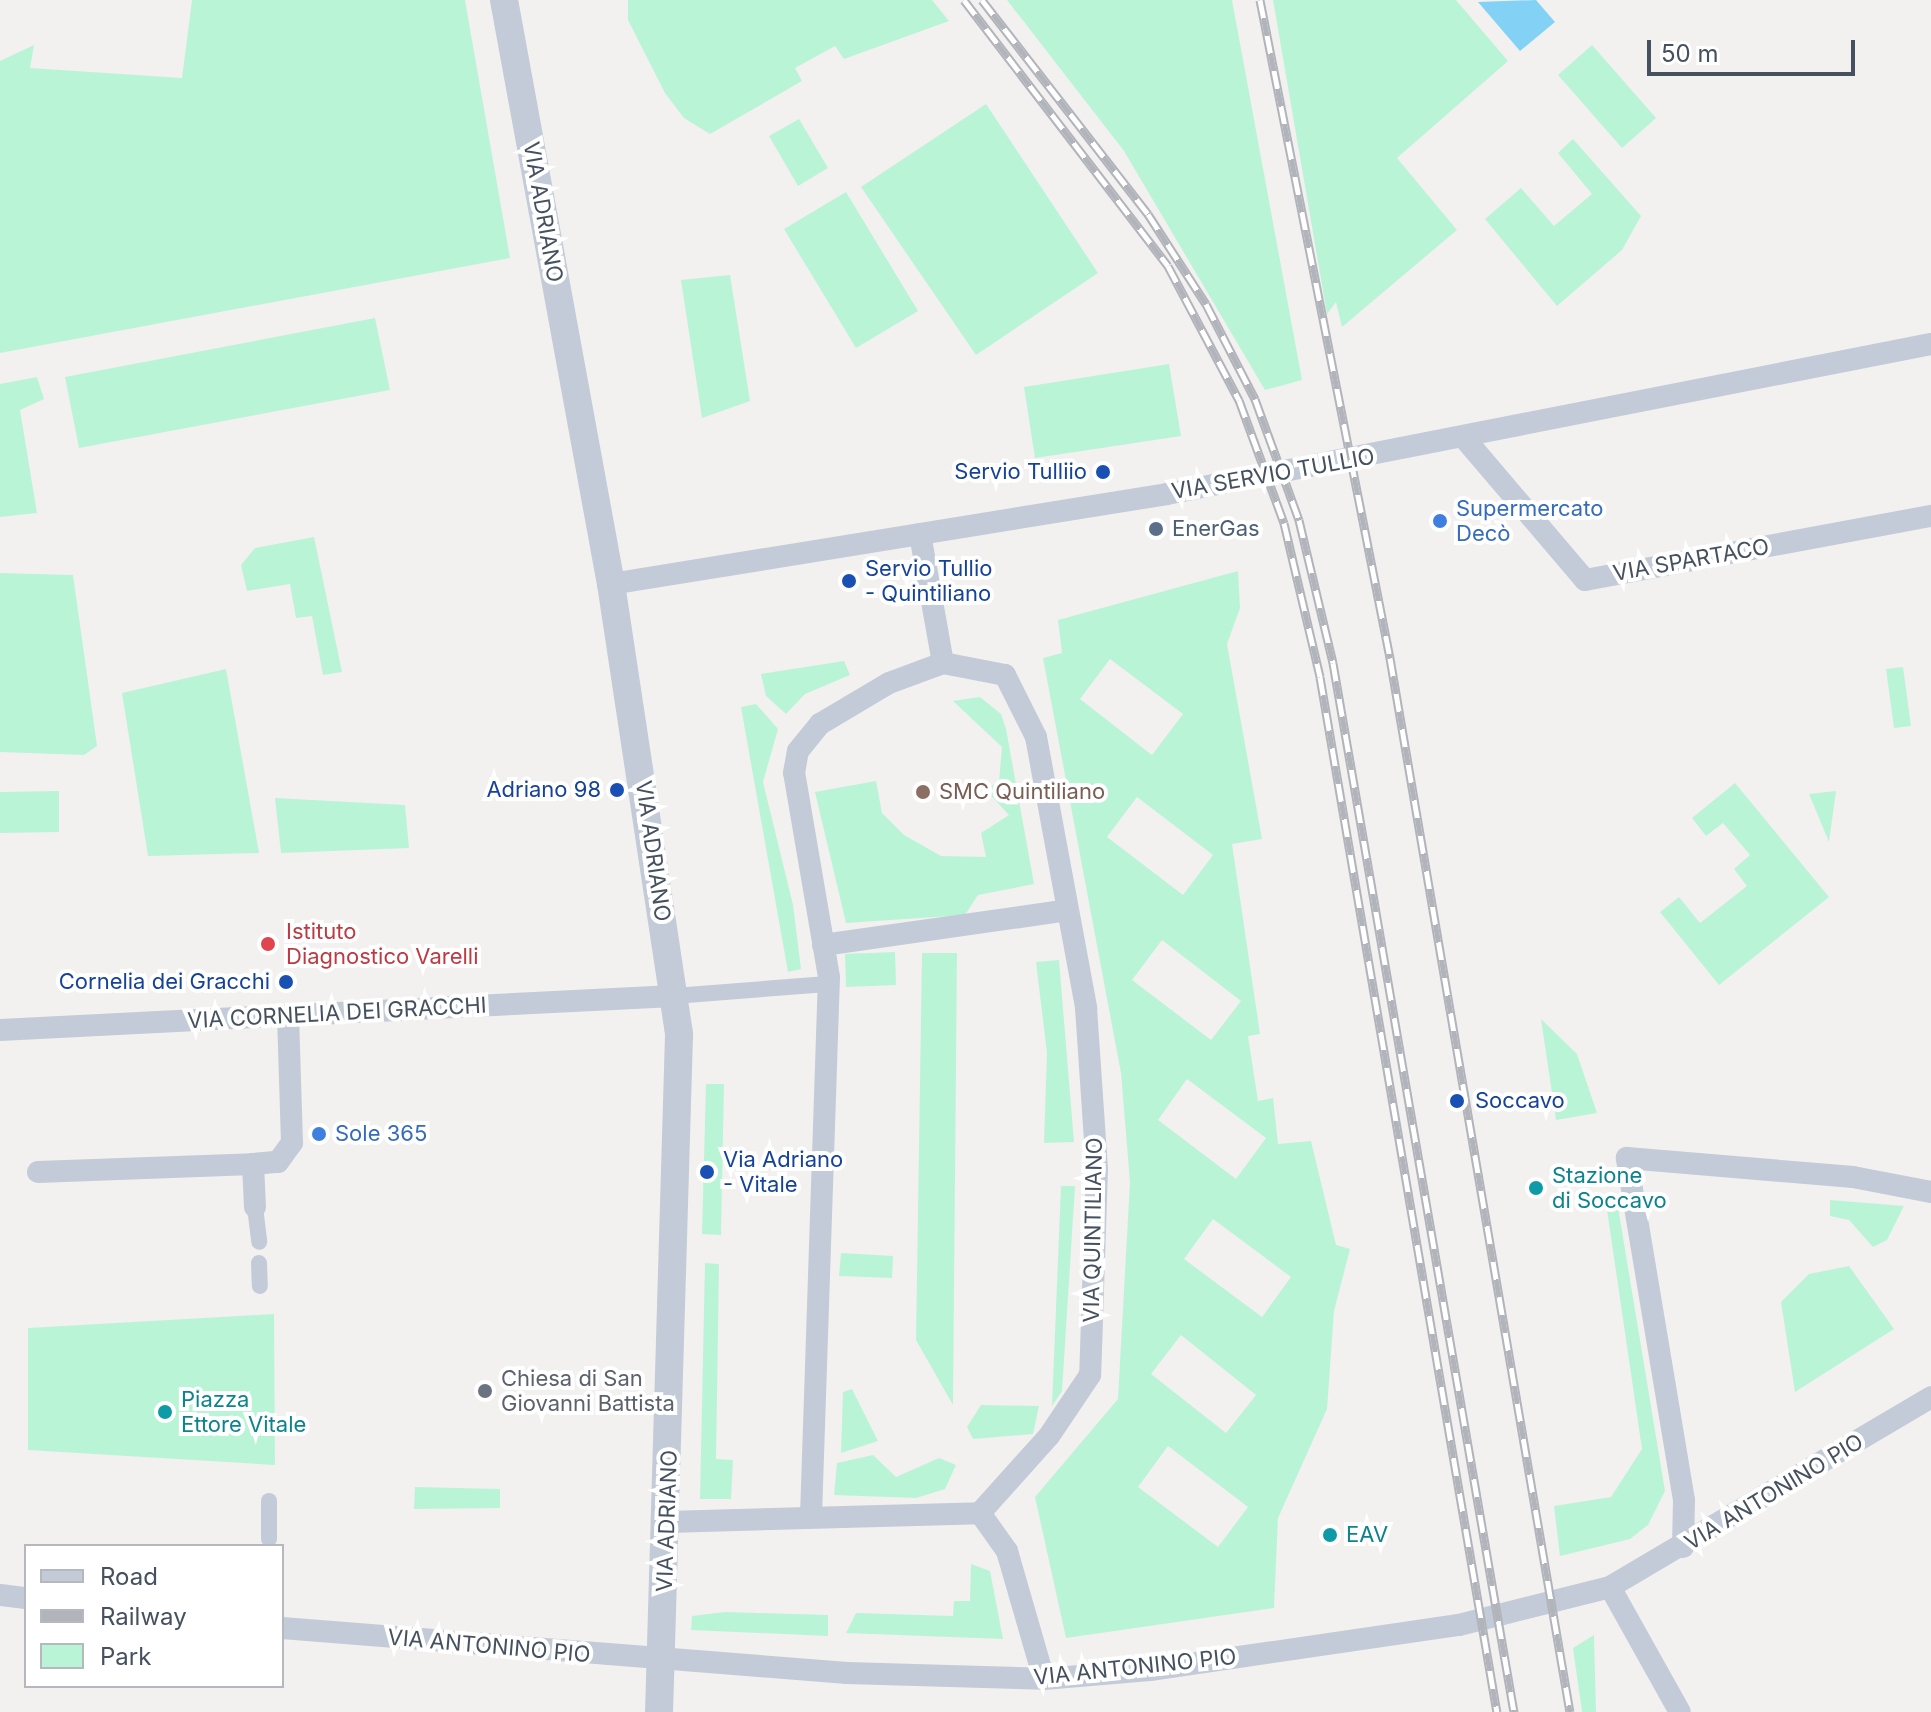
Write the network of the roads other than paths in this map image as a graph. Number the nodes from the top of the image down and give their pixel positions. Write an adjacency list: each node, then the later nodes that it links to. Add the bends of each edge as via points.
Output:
1 (504, 0): 6 (street, VIA ADRIANO)
2 (1931, 344): 3 (street, VIA SERVIO TULLIO)
3 (1465, 439): 4 (street, VIA SPARTACO, via 1585,580); 5 (street, VIA SERVIO TULLIO)
4 (1931, 516)
5 (920, 534): 6 (street, VIA SERVIO TULLIO); 7 (street)
6 (611, 584): 11 (street, VIA ADRIANO)
7 (943, 663): 8 (street, VIA QUINTILIANO, via 1005,675 1018,692 1036,737); 9 (street, via 847,705 798,751 798,809)
8 (1068, 910): 9 (street); 23 (street, VIA QUINTILIANO, via 1086,1008 1097,1169 1090,1375 1049,1436)
9 (823, 945): 10 (street)
10 (828, 984): 11 (street); 24 (street)
11 (674, 996): 12 (street, VIA CORNELIA DEI GRACCHI); 25 (street, VIA ADRIANO)
12 (288, 1017): 13 (street, VIA CORNELIA DEI GRACCHI); 14 (street, via 289,1156)
13 (0, 1030)
14 (253, 1164): 15 (street); 17 (street)
15 (38, 1172)
16 (1931, 1192): 27 (street, via 1853,1177 1627,1158 1684,1500)
17 (255, 1207): 18 (street)
18 (259, 1242)
19 (259, 1263): 20 (street)
20 (260, 1286)
21 (1931, 1397): 27 (street, VIA ANTONINO PIO)
22 (269, 1501): 26 (street)
23 (980, 1513): 24 (street); 33 (street, via 1007,1551)
24 (811, 1516): 25 (street)
25 (667, 1522): 32 (street, VIA ADRIANO)
26 (269, 1539)
27 (1683, 1547): 28 (street, VIA ANTONINO PIO)
28 (1610, 1587): 33 (street, VIA ANTONINO PIO, via 1447,1627); 35 (street)
29 (0, 1595): 30 (street)
30 (24, 1598)
31 (284, 1628): 32 (street, VIA ANTONINO PIO)
32 (662, 1662): 33 (street, VIA ANTONINO PIO); 34 (street, VIA ADRIANO)
33 (1044, 1679)
34 (659, 1712)
35 (1680, 1712)

